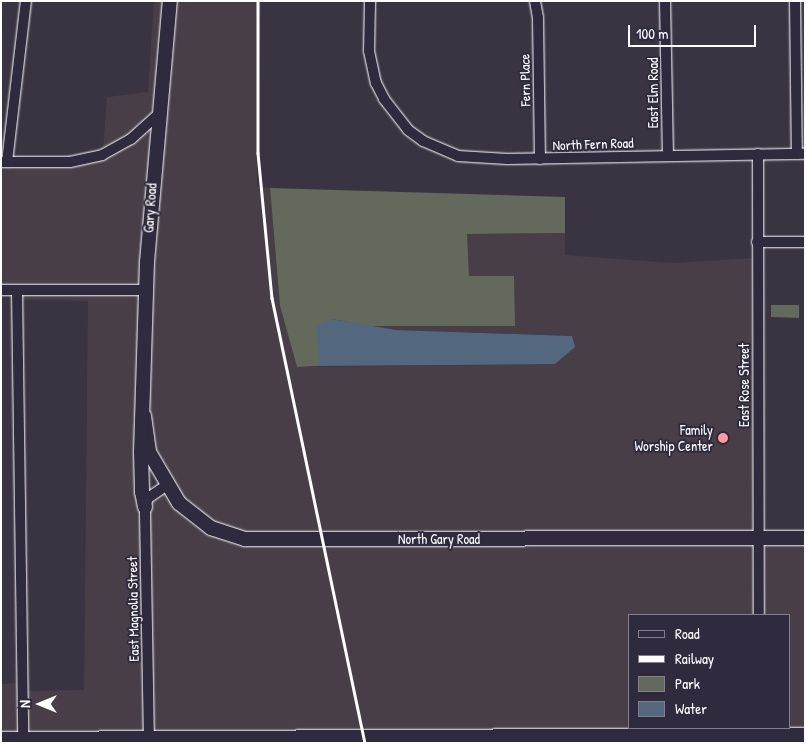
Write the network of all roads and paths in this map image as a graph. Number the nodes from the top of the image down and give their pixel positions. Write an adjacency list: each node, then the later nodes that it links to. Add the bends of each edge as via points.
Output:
1 (26, 1): 12 (street)
2 (170, 1): 7 (main road, Gary Road)
3 (370, 1): 11 (street, North Fern Road, via 368,47 371,66 376,83 396,116 423,141 458,156)
4 (534, 1): 11 (street, Fern Place, via 538,18)
5 (665, 1): 10 (street, East Elm Road)
6 (795, 1): 9 (street)
7 (159, 114): 12 (street, via 131,139 102,155 70,162); 17 (main road, Gary Road)
8 (758, 154): 9 (street, North Fern Road); 10 (street, North Fern Road); 13 (street, East Rose Street)
9 (801, 154)
10 (668, 156): 11 (street, North Fern Road)
11 (540, 159)
12 (4, 162)
13 (757, 242): 14 (street); 21 (street, East Rose Street)
14 (805, 242)
15 (1, 290): 16 (street)
16 (17, 290): 17 (street); 29 (street)
17 (146, 290): 18 (main road, Gary Road)
18 (144, 416): 19 (main road, North Gary Road, via 149,452); 20 (main road, via 142,492)
19 (166, 486): 20 (street, via 148,498); 21 (main road, North Gary Road, via 179,503 204,524 254,540)
20 (145, 507): 30 (street, East Magnolia Street)
21 (759, 537): 22 (main road, North Gary Road); 23 (street, East Rose Street)
22 (805, 538)
23 (759, 614)
24 (805, 734): 25 (main road)
25 (759, 735): 26 (main road)
26 (658, 736): 28 (main road); 31 (main road)
27 (1, 739): 29 (main road)
28 (585, 739): 30 (main road)
29 (23, 741): 30 (main road)
30 (149, 741)
31 (621, 743)

